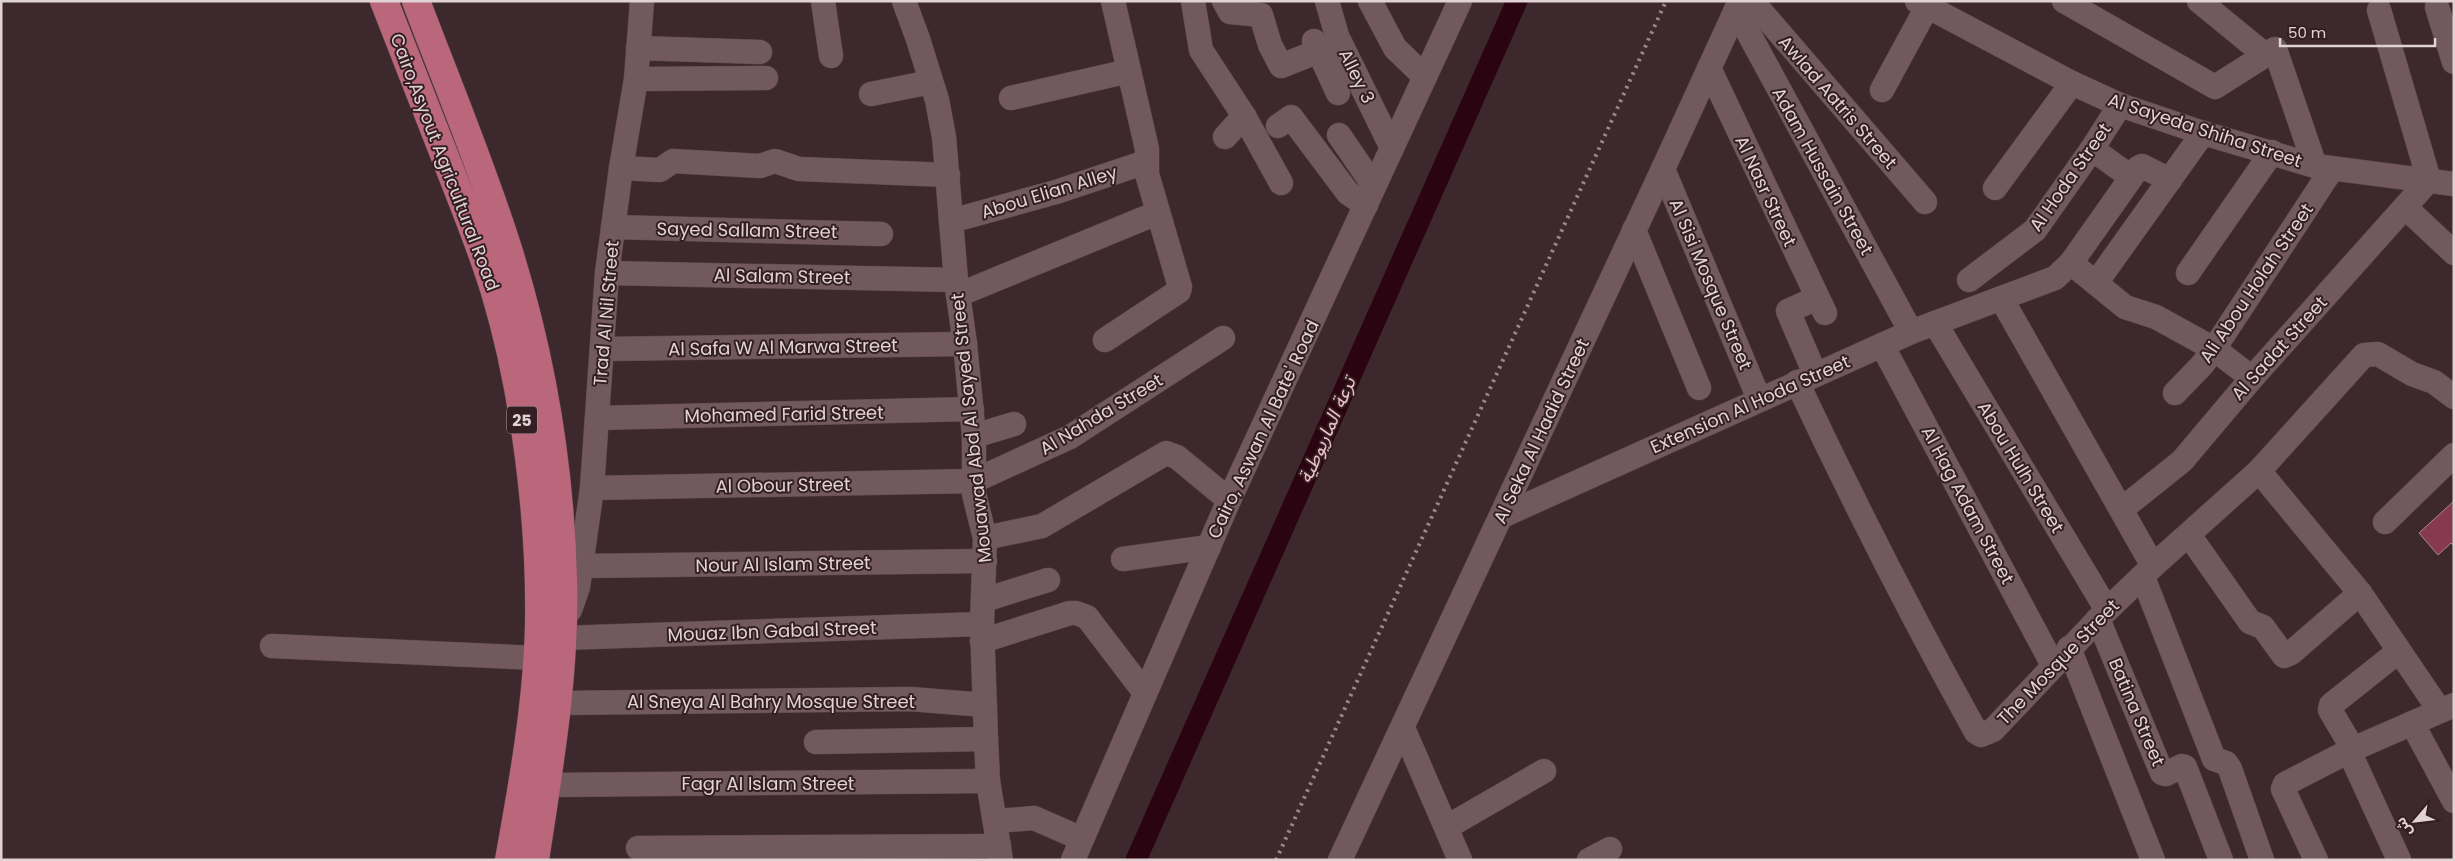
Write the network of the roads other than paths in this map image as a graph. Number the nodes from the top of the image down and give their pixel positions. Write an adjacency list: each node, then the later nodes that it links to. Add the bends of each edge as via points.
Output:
1 (384, 1): 112 (highway, Cairo,Asyout Agricultural Road / 25, via 496,294 524,436 536,529)
2 (416, 1): 107 (highway, Cairo,Asyout Agricultural Road / 25, via 493,206 521,294 554,460 561,533)
3 (642, 1): 19 (street, Trad Al Nil Street)
4 (823, 1): 22 (street)
5 (904, 1): 29 (street, Mouawad Abd Al Sayed Street)
6 (1113, 1): 25 (street)
7 (1193, 1): 36 (street, via 1200,50)
8 (1224, 1): 16 (street, via 1230,12)
9 (1327, 1): 41 (street, Alley 3, via 1337,36)
10 (1370, 1): 26 (street, via 1396,48)
11 (1460, 1): 26 (street, Cairo, Aswan Al Bate' Road)
12 (2064, 1): 20 (street, via 2212,87 2218,87)
13 (2199, 1): 20 (street)
14 (1742, 4): 24 (street, Al Seka Al Hadid Street); 56 (street, Awlad Aatris Street); 72 (street, Adam Hussain Street)
15 (1922, 4): 30 (street, Al Sayeda Shiha Street); 31 (street)
16 (1261, 7): 32 (street, via 1270,45 1281,66 1317,46)
17 (2437, 7): 23 (street)
18 (2379, 10): 51 (street)
19 (638, 48): 21 (street); 28 (street, Trad Al Nil Street)
20 (2269, 51): 46 (street)
21 (760, 52)
22 (831, 56)
23 (2454, 62)
24 (1709, 68): 47 (street, Al Seka Al Hadid Street); 79 (street, Al Nasr Street, via 1821,306 1788,311)
25 (1129, 71): 34 (street); 44 (street, via 1147,149)
26 (1425, 77): 41 (street, Cairo, Aswan Al Bate' Road)
27 (766, 78): 28 (street)
28 (636, 79): 45 (street, Trad Al Nil Street)
29 (931, 82): 33 (street); 48 (street, Mouawad Abd Al Sayed Street, via 944,137)
30 (2072, 83): 35 (street, Al Sayeda Shiha Street); 54 (street)
31 (1882, 90)
32 (1338, 93)
33 (870, 94)
34 (1012, 98)
35 (2120, 106): 38 (street, Al Sayeda Shiha Street); 42 (street, Al Hoda Street)
36 (1244, 116): 40 (street); 52 (street)
37 (1278, 126): 55 (street, via 1291,117 1348,193)
38 (2203, 134): 43 (street, Al Sayeda Shiha Street); 50 (street)
39 (1339, 135): 55 (street)
40 (1225, 137)
41 (1392, 148): 55 (street, Cairo, Aswan Al Bate' Road)
42 (2092, 149): 49 (street); 67 (street, Al Hoda Street, via 2034,230)
43 (2272, 152): 46 (street, Al Sayeda Shiha Street); 66 (street)
44 (1146, 162): 58 (street); 59 (street, Abou Elian Alley, via 1056,192)
45 (621, 168): 48 (street, via 660,170 673,161 760,166 775,161 799,169); 60 (street, Trad Al Nil Street)
46 (2324, 168): 51 (street, Al Sayeda Shiha Street); 77 (street, Ali Abou Holah Street)
47 (1664, 169): 61 (street, Al Seka Al Hadid Street); 84 (street, Al Sisi Mosque Street)
48 (948, 175): 59 (street, Mouawad Abd Al Sayed Street)
49 (2131, 177): 50 (street, via 2142,166); 64 (street)
50 (2170, 180): 68 (street)
51 (2429, 180): 53 (street, Al Sayeda Shiha Street); 57 (street, Al Sadat Street)
52 (1281, 183)
53 (2454, 184)
54 (1995, 188)
55 (1370, 196): 93 (street, Cairo, Aswan Al Bate' Road)
56 (1925, 202)
57 (2406, 208): 63 (street); 80 (street, Al Sadat Street)
58 (1156, 213): 69 (street); 74 (street, via 1180,290)
59 (951, 221): 69 (street, Mouawad Abd Al Sayed Street)
60 (613, 227): 62 (street, Sayed Sallam Street); 65 (street, Trad Al Nil Street)
61 (1634, 230): 81 (street); 95 (street, Al Seka Al Hadid Street)
62 (882, 234)
63 (2454, 253)
64 (2071, 263): 68 (street); 70 (street, via 2055,278)
65 (607, 272): 69 (street, Al Salam Street); 78 (street, Trad Al Nil Street)
66 (2188, 273)
67 (1969, 280)
68 (2096, 283): 77 (street, via 2125,307 2156,317)
69 (957, 287): 75 (street, Mouawad Abd Al Sayed Street)
70 (2001, 298): 71 (street, Extension Al Hoda Street); 94 (street)
71 (1935, 323): 72 (street, Extension Al Hoda Street); 106 (street, Abou Hulh Street)
72 (1911, 332): 76 (street, Extension Al Hoda Street)
73 (1223, 338): 91 (street, Al Nahda Street, via 1070,438)
74 (1105, 340)
75 (965, 344): 78 (street, Al Safa W Al Marwa Street); 85 (street, Mouawad Abd Al Sayed Street)
76 (1882, 345): 79 (street, Extension Al Hoda Street); 111 (street, Al Hag Adam Street)
77 (2214, 349): 80 (street); 83 (street, Ali Abou Holah Street)
78 (602, 350): 86 (street, Trad Al Nil Street)
79 (1806, 378): 84 (street, Extension Al Hoda Street); 111 (street, The Mosque Street, via 1863,521 1976,732 1981,735 1993,730)
80 (2252, 378): 94 (street, Al Sadat Street, via 2182,461)
81 (1698, 388)
82 (2451, 388): 90 (street, The Mosque Street, via 2412,374 2378,354 2368,354 2360,358)
83 (2175, 393)
84 (1759, 399): 95 (street, Extension Al Hoda Street)
85 (972, 410): 86 (street, Mohamed Farid Street); 88 (street, Mouawad Abd Al Sayed Street)
86 (597, 418): 92 (street, Trad Al Nil Street)
87 (1014, 424): 88 (street)
88 (974, 436): 91 (street, Mouawad Abd Al Sayed Street)
89 (2454, 455): 96 (street)
90 (2259, 471): 97 (street, The Mosque Street); 104 (street)
91 (974, 481): 92 (street, Al Obour Street); 99 (street, Mouawad Abd Al Sayed Street)
92 (592, 488): 101 (street, Trad Al Nil Street)
93 (1229, 500): 98 (street, Cairo, Aswan Al Bate' Road); 99 (street, Nour Al Islam Street, via 1177,457 1166,454 1042,526)
94 (2122, 509): 102 (street)
95 (1502, 516): 118 (street, Al Seka Al Hadid Street)
96 (2385, 522)
97 (2189, 535): 102 (street, The Mosque Street); 104 (street, via 2250,622 2263,627 2284,656 2291,654)
98 (1209, 547): 100 (street); 113 (street, Cairo, Aswan Al Bate' Road)
99 (985, 550): 101 (street, Nour Al Islam Street); 105 (street, Mouawad Abd Al Sayed Street)
100 (1124, 559)
101 (580, 566): 107 (street, Trad Al Nil Street, via 575,599)
102 (2148, 571): 106 (street, The Mosque Street); 139 (street, via 2214,759 2226,763 2230,769)
103 (1048, 580): 105 (street)
104 (2360, 593): 110 (street)
105 (984, 600): 108 (street, Mouawad Abd Al Sayed Street)
106 (2103, 615): 111 (street, The Mosque Street); 138 (street, Batina Street, via 2162,773 2182,766 2185,768)
107 (562, 629): 108 (street, Mouaz Ibn Gabal Street); 114 (highway, Cairo,Asyout Agricultural Road / 25)
108 (982, 632): 113 (street, Mouaz Ibn Gabal Street, via 1070,613 1082,614); 115 (street, Mouawad Abd Al Sayed Street)
109 (272, 646): 112 (street)
110 (2399, 651): 116 (street); 121 (street, via 2330,706)
111 (2061, 657): 137 (street, Al Hag Adam Street)
112 (537, 658): 132 (highway, Cairo,Asyout Agricultural Road / 25)
113 (1145, 693): 129 (street, Cairo, Aswan Al Bate' Road)
114 (557, 703): 115 (street, Al Sneya Al Bahry Mosque Street, via 910,699); 124 (highway, Cairo,Asyout Agricultural Road / 25)
115 (985, 705): 119 (street, Mouawad Abd Al Sayed Street)
116 (2447, 708): 117 (street)
117 (2412, 723): 121 (street); 125 (street)
118 (1403, 728): 127 (street); 134 (street, Al Seka Al Hadid Street)
119 (986, 739): 120 (street); 123 (street, Mouawad Abd Al Sayed Street)
120 (816, 742)
121 (2351, 750): 140 (street, via 2283,789); 141 (street)
122 (1544, 771): 127 (street)
123 (988, 781): 124 (street, Fagr Al Islam Street); 126 (street, Mouawad Abd Al Sayed Street)
124 (547, 785): 133 (highway, Cairo,Asyout Agricultural Road / 25)
125 (2454, 801)
126 (996, 821): 129 (street, via 1034,818); 131 (street, Mouawad Abd Al Sayed Street)
127 (1447, 827): 135 (street)
128 (638, 848): 131 (street)
129 (1077, 849)
130 (1610, 849): 136 (street)
131 (1000, 853)
132 (509, 860)
133 (535, 860)
134 (1340, 860)
135 (1460, 860)
136 (1589, 860)
137 (2153, 860)
138 (2221, 860)
139 (2262, 860)
140 (2316, 860)
141 (2399, 860)

